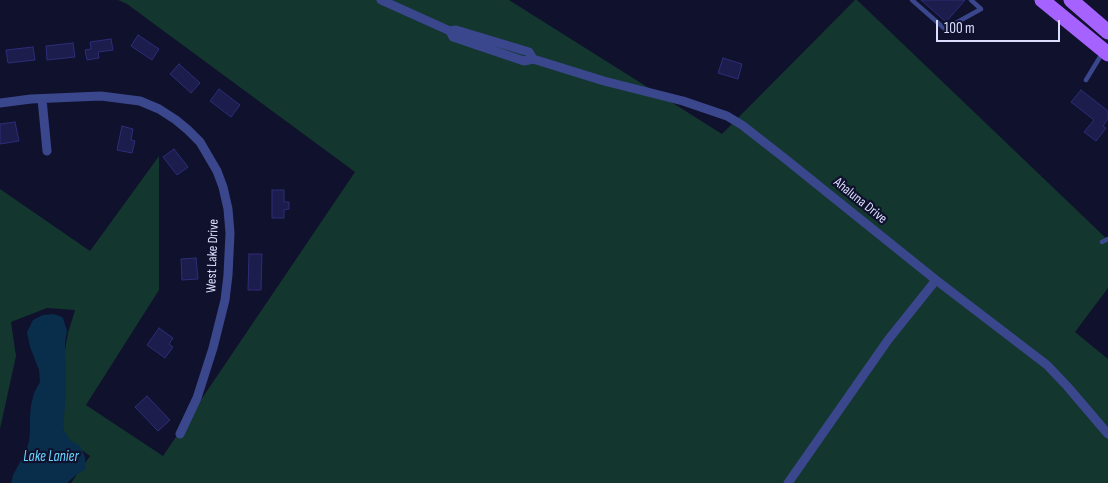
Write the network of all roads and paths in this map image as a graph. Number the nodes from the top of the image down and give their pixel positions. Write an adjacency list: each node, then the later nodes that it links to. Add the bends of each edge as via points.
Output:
1 (381, 0): 15 (street, Ahaluna Drive, via 450,31 456,30 528,52 533,59 727,116)
2 (912, 0): 3 (lane, via 945,29 981,9)
3 (972, 0)
4 (1042, 0): 6 (main road)
5 (1079, 2): 6 (street); 7 (main road)
6 (1068, 21): 8 (main road)
7 (1108, 32)
8 (1106, 53): 9 (lane)
9 (1086, 80)
10 (42, 98): 11 (street, West Lake Drive); 12 (street); 16 (street, West Lake Drive, via 101,96 140,101 159,109 188,130 200,142 217,171 228,209 230,233 225,300 197,398)
11 (0, 103)
12 (47, 151)
13 (1108, 239): 14 (lane)
14 (1102, 242)
15 (936, 280): 17 (street, Ahaluna Drive, via 1047,365); 18 (street, via 888,340)
16 (180, 434)
17 (1108, 434)
18 (788, 483)

